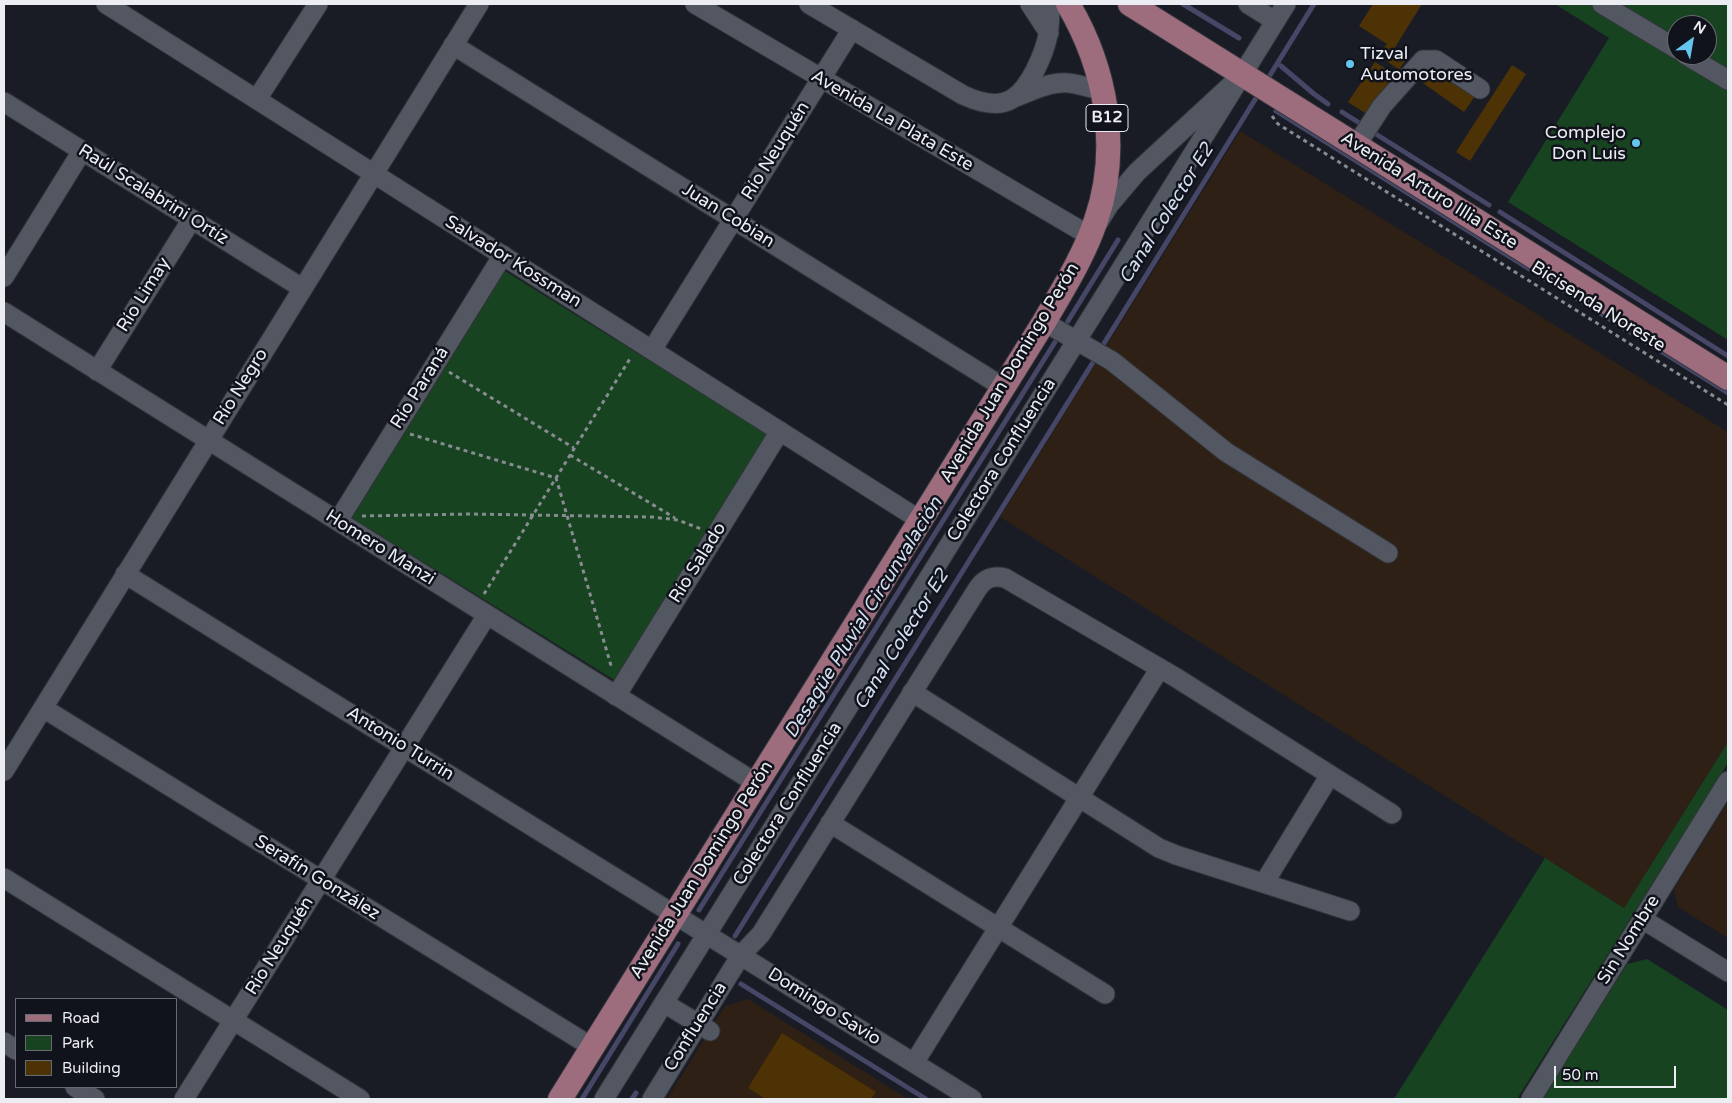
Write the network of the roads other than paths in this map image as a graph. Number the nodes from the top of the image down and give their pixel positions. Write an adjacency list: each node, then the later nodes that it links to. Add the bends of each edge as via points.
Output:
1 (106, 4): 25 (street, Salvador Kossman)
2 (318, 4): 25 (street)
3 (478, 4): 17 (street, Río Negro)
4 (694, 4): 20 (street, Avenida La Plata Este)
5 (809, 4): 14 (street)
6 (1030, 4): 15 (street)
7 (1050, 4): 15 (street)
8 (1068, 4): 23 (main road, B12, via 1087,41)
9 (1130, 4): 19 (main road, Avenida Arturo Illia Este)
10 (1248, 4): 13 (street)
11 (1286, 4): 13 (street, Avenida Juan Domingo Perón)
12 (1602, 4): 16 (street)
13 (1275, 21): 19 (street, Avenida Juan Domingo Perón)
14 (852, 29): 20 (street, Río Neuquén); 24 (street, via 963,96 989,103)
15 (1049, 34): 24 (street, via 1033,74)
16 (1667, 43)
17 (453, 45): 29 (street, Río Negro); 31 (street, Juan Cobian)
18 (1703, 65): 21 (street)
19 (1242, 75): 27 (main road, Avenida Arturo Illia Este); 32 (street, Avenida Juan Domingo Perón / B12, via 1137,172 1109,205); 38 (street, Colectora Confluencia)
20 (821, 79): 31 (street, Río Neuquén); 32 (street, Avenida La Plata Este)
21 (1728, 80)
22 (1480, 89): 27 (street, via 1436,60 1423,60 1382,106)
23 (1102, 90): 24 (street, via 1073,83 1056,83); 32 (main road, B12, via 1108,164 1101,203)
24 (1013, 98)
25 (257, 99): 29 (street, Salvador Kossman)
26 (4, 102): 28 (street, Raúl Scalabrini Ortíz)
27 (1356, 146): 41 (main road, Avenida Arturo Illia Este)
28 (82, 151): 30 (street, Raúl Scalabrini Ortíz); 34 (street)
29 (374, 173): 33 (street, Salvador Kossman); 35 (street, Río Negro)
30 (192, 219): 35 (street, Raúl Scalabrini Ortíz); 40 (street, Río Limay)
31 (734, 219): 39 (street, Río Neuquén); 42 (street, Juan Cobian)
32 (1090, 236): 37 (main road, Avenida Juan Domingo Perón / B12)
33 (503, 255): 39 (street, Salvador Kossman); 46 (street, Río Paraná)
34 (4, 277)
35 (302, 288): 44 (street, Río Negro)
36 (4, 312): 40 (street, Homero Manzi)
37 (1044, 322): 38 (street); 42 (main road, Avenida Juan Domingo Perón / B12)
38 (1077, 340): 47 (street, via 1117,364 1226,452); 69 (street, Colectora Confluencia)
39 (646, 355): 43 (street, Salvador Kossman)
40 (97, 371): 44 (street, Homero Manzi)
41 (1728, 378)
42 (1003, 387): 45 (main road, Avenida Juan Domingo Perón / B12)
43 (780, 430): 45 (street, Salvador Kossman); 52 (street, Río Salado)
44 (208, 440): 46 (street, Homero Manzi); 48 (street, Río Negro)
45 (920, 520): 58 (main road, Avenida Juan Domingo Perón / B12)
46 (338, 522): 49 (street, Homero Manzi)
47 (1388, 552)
48 (125, 574): 53 (street, Río Negro); 54 (street, Antonio Turrin)
49 (488, 615): 52 (street, Homero Manzi); 54 (street, Rio Neuquén)
50 (1160, 668): 51 (street, Confluencia, via 1010,580 994,576 984,580 978,588); 56 (street); 59 (street)
51 (912, 692): 59 (street); 61 (street, Confluencia)
52 (616, 696): 58 (street, Homero Manzi)
53 (43, 708): 55 (street, Río Negro); 63 (street, Serafín González)
54 (404, 747): 63 (street, Rio Neuquén); 66 (street, Antonio Turrin)
55 (4, 770)
56 (1330, 774): 60 (street); 64 (street)
57 (1728, 781): 67 (street, Sin Nombre)
58 (756, 783): 66 (main road, Avenida Juan Domingo Perón / B12)
59 (1079, 798): 64 (street, via 1168,852); 68 (street)
60 (1392, 814)
61 (830, 823): 68 (street); 70 (street, Confluencia, via 761,934)
62 (4, 878): 74 (street)
63 (321, 880): 74 (street, Rio Neuquén); 77 (street, Serafín González)
64 (1264, 883): 65 (street)
65 (1350, 911)
66 (675, 914): 69 (street, Domingo Savio); 77 (main road, Avenida Juan Domingo Perón / B12)
67 (1642, 919): 71 (street); 88 (street, Sin Nombre)
68 (998, 928): 72 (street); 79 (street)
69 (707, 934): 70 (street, Domingo Savio); 73 (street, Colectora Confluencia)
70 (741, 955): 75 (street, Confluencia); 79 (street, Domingo Savio)
71 (1728, 972)
72 (1105, 994)
73 (664, 1004): 75 (street); 85 (street, Colectora Confluencia)
74 (233, 1020): 82 (street, Rio Neuquén); 83 (street)
75 (704, 1028): 86 (street, Confluencia)
76 (4, 1042): 78 (street)
77 (592, 1048): 84 (main road, Avenida Juan Domingo Perón / B12)
78 (15, 1049)
79 (914, 1063): 87 (street, Domingo Savio)
80 (77, 1088): 81 (street)
81 (95, 1099)
82 (184, 1099)
83 (360, 1099)
84 (560, 1099)
85 (604, 1099)
86 (652, 1099)
87 (972, 1099)
88 (1531, 1099)

